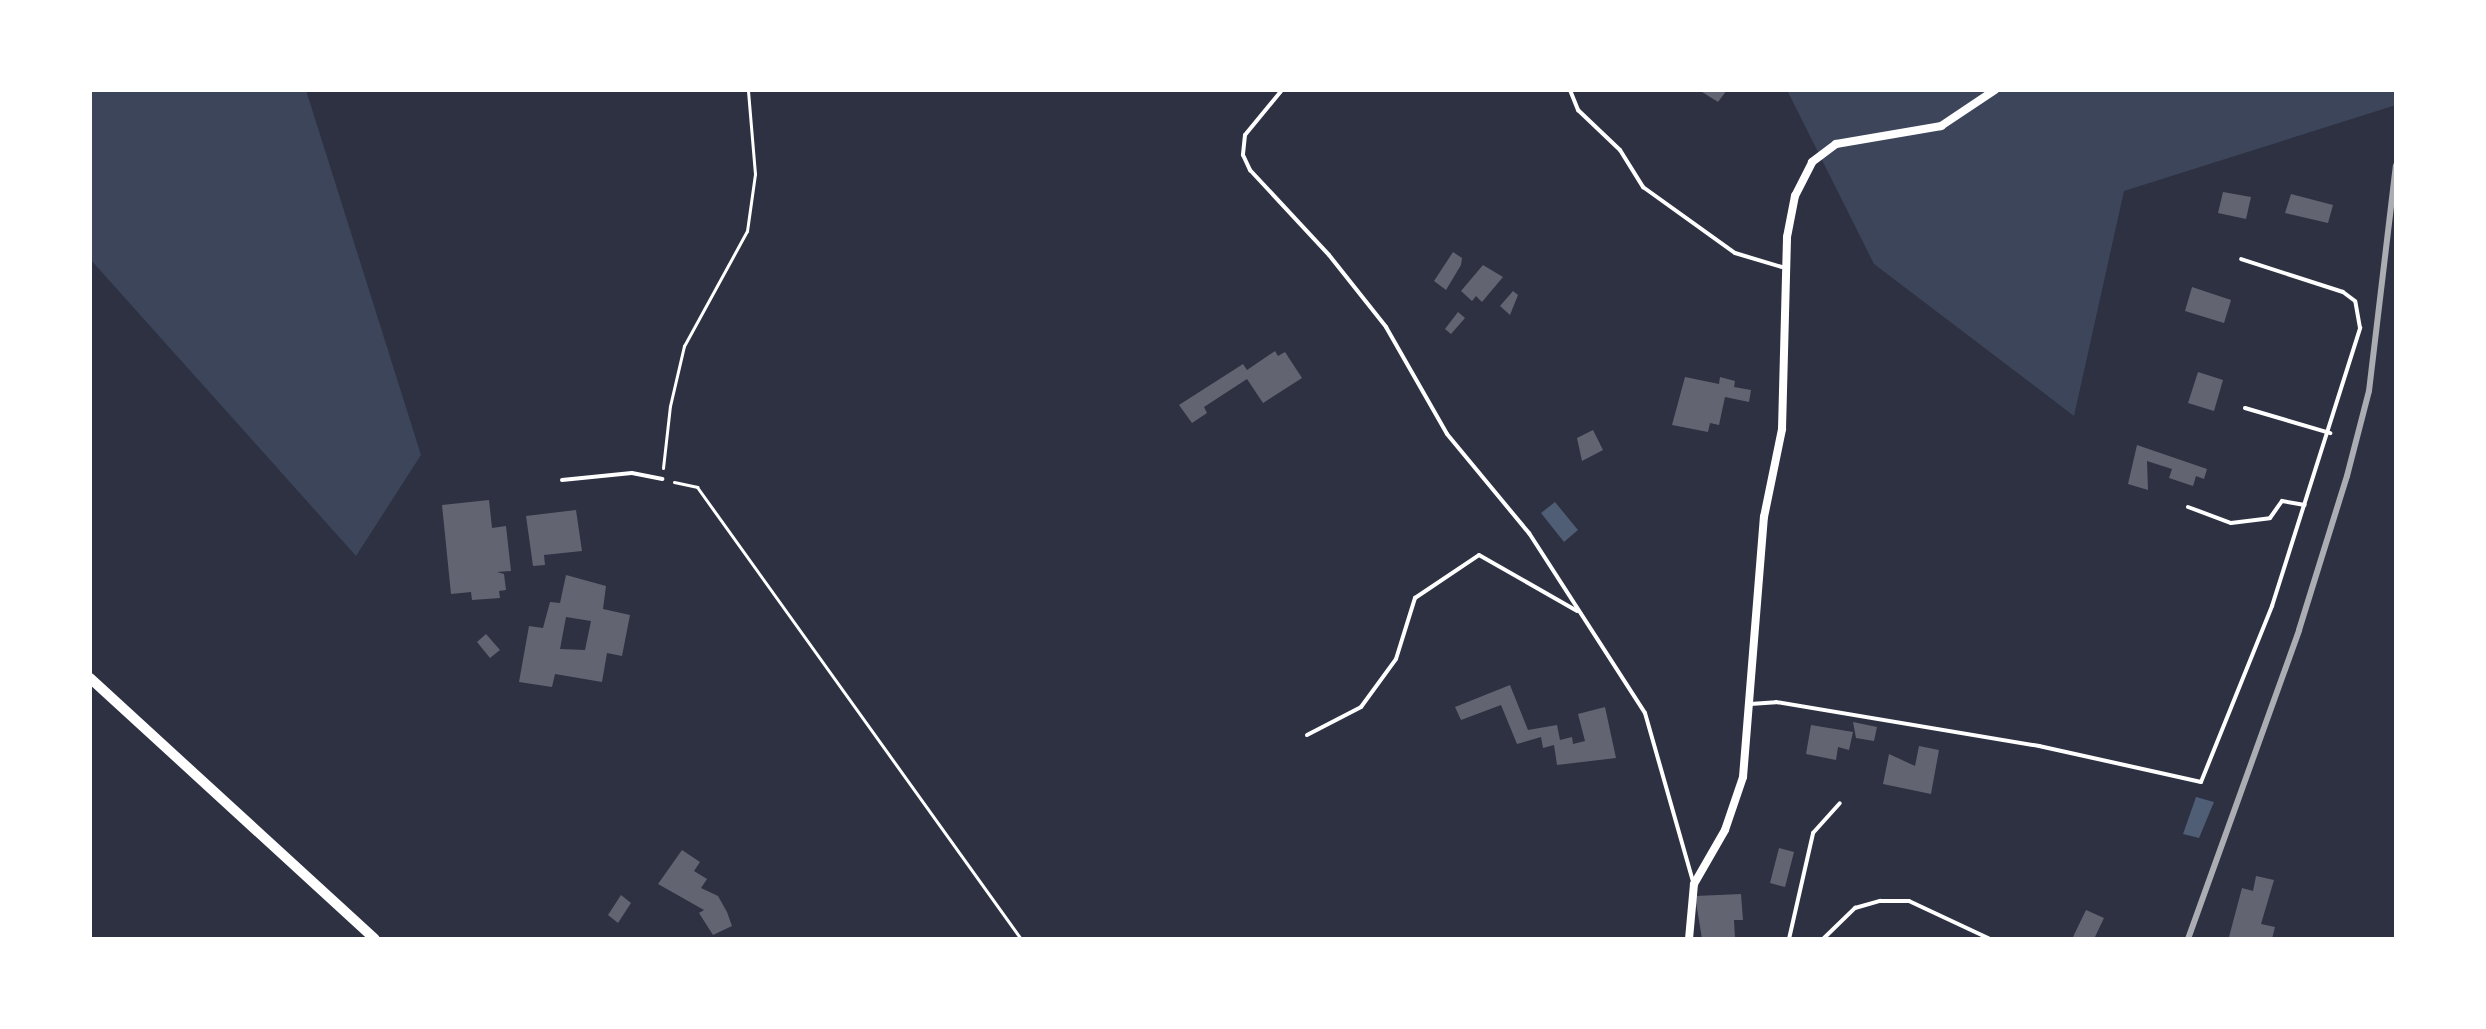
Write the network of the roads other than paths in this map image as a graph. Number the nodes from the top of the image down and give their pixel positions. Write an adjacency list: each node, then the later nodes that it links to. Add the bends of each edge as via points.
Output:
1 (1282, 90): 12 (lane, via 1245,135 1243,155 1250,170 1329,255 1386,327 1447,434 1529,533)
2 (1570, 90): 5 (lane, via 1578,110 1620,150 1643,187 1735,253)
3 (1995, 90): 5 (street, via 1941,126 1851,139 1812,162 1795,196)
4 (2241, 259): 7 (lane, via 2343,292 2355,301 2360,328)
5 (1788, 268): 14 (street, via 1780,362 1782,429 1764,517)
6 (2245, 408): 7 (lane)
7 (2330, 433): 10 (lane)
8 (662, 479): 9 (lane, via 632,473)
9 (562, 480)
10 (2306, 505): 11 (lane, via 2282,501 2270,518 2231,523); 14 (lane, via 2272,606 2201,782 2039,746 1776,702)
11 (2188, 507)
12 (1579, 612): 15 (lane, via 1479,555 1415,598 1396,659 1361,707); 17 (lane, via 1645,713)
13 (90, 678): 18 (street)
14 (1747, 704): 17 (street, via 1743,777 1733,813)
15 (1307, 735)
16 (1840, 803): 20 (lane, via 1813,833)
17 (1694, 884): 19 (street)
18 (375, 939)
19 (1689, 939)
20 (1789, 939)
21 (1823, 939): 22 (lane, via 1855,908 1880,901 1909,901)
22 (1990, 939)

